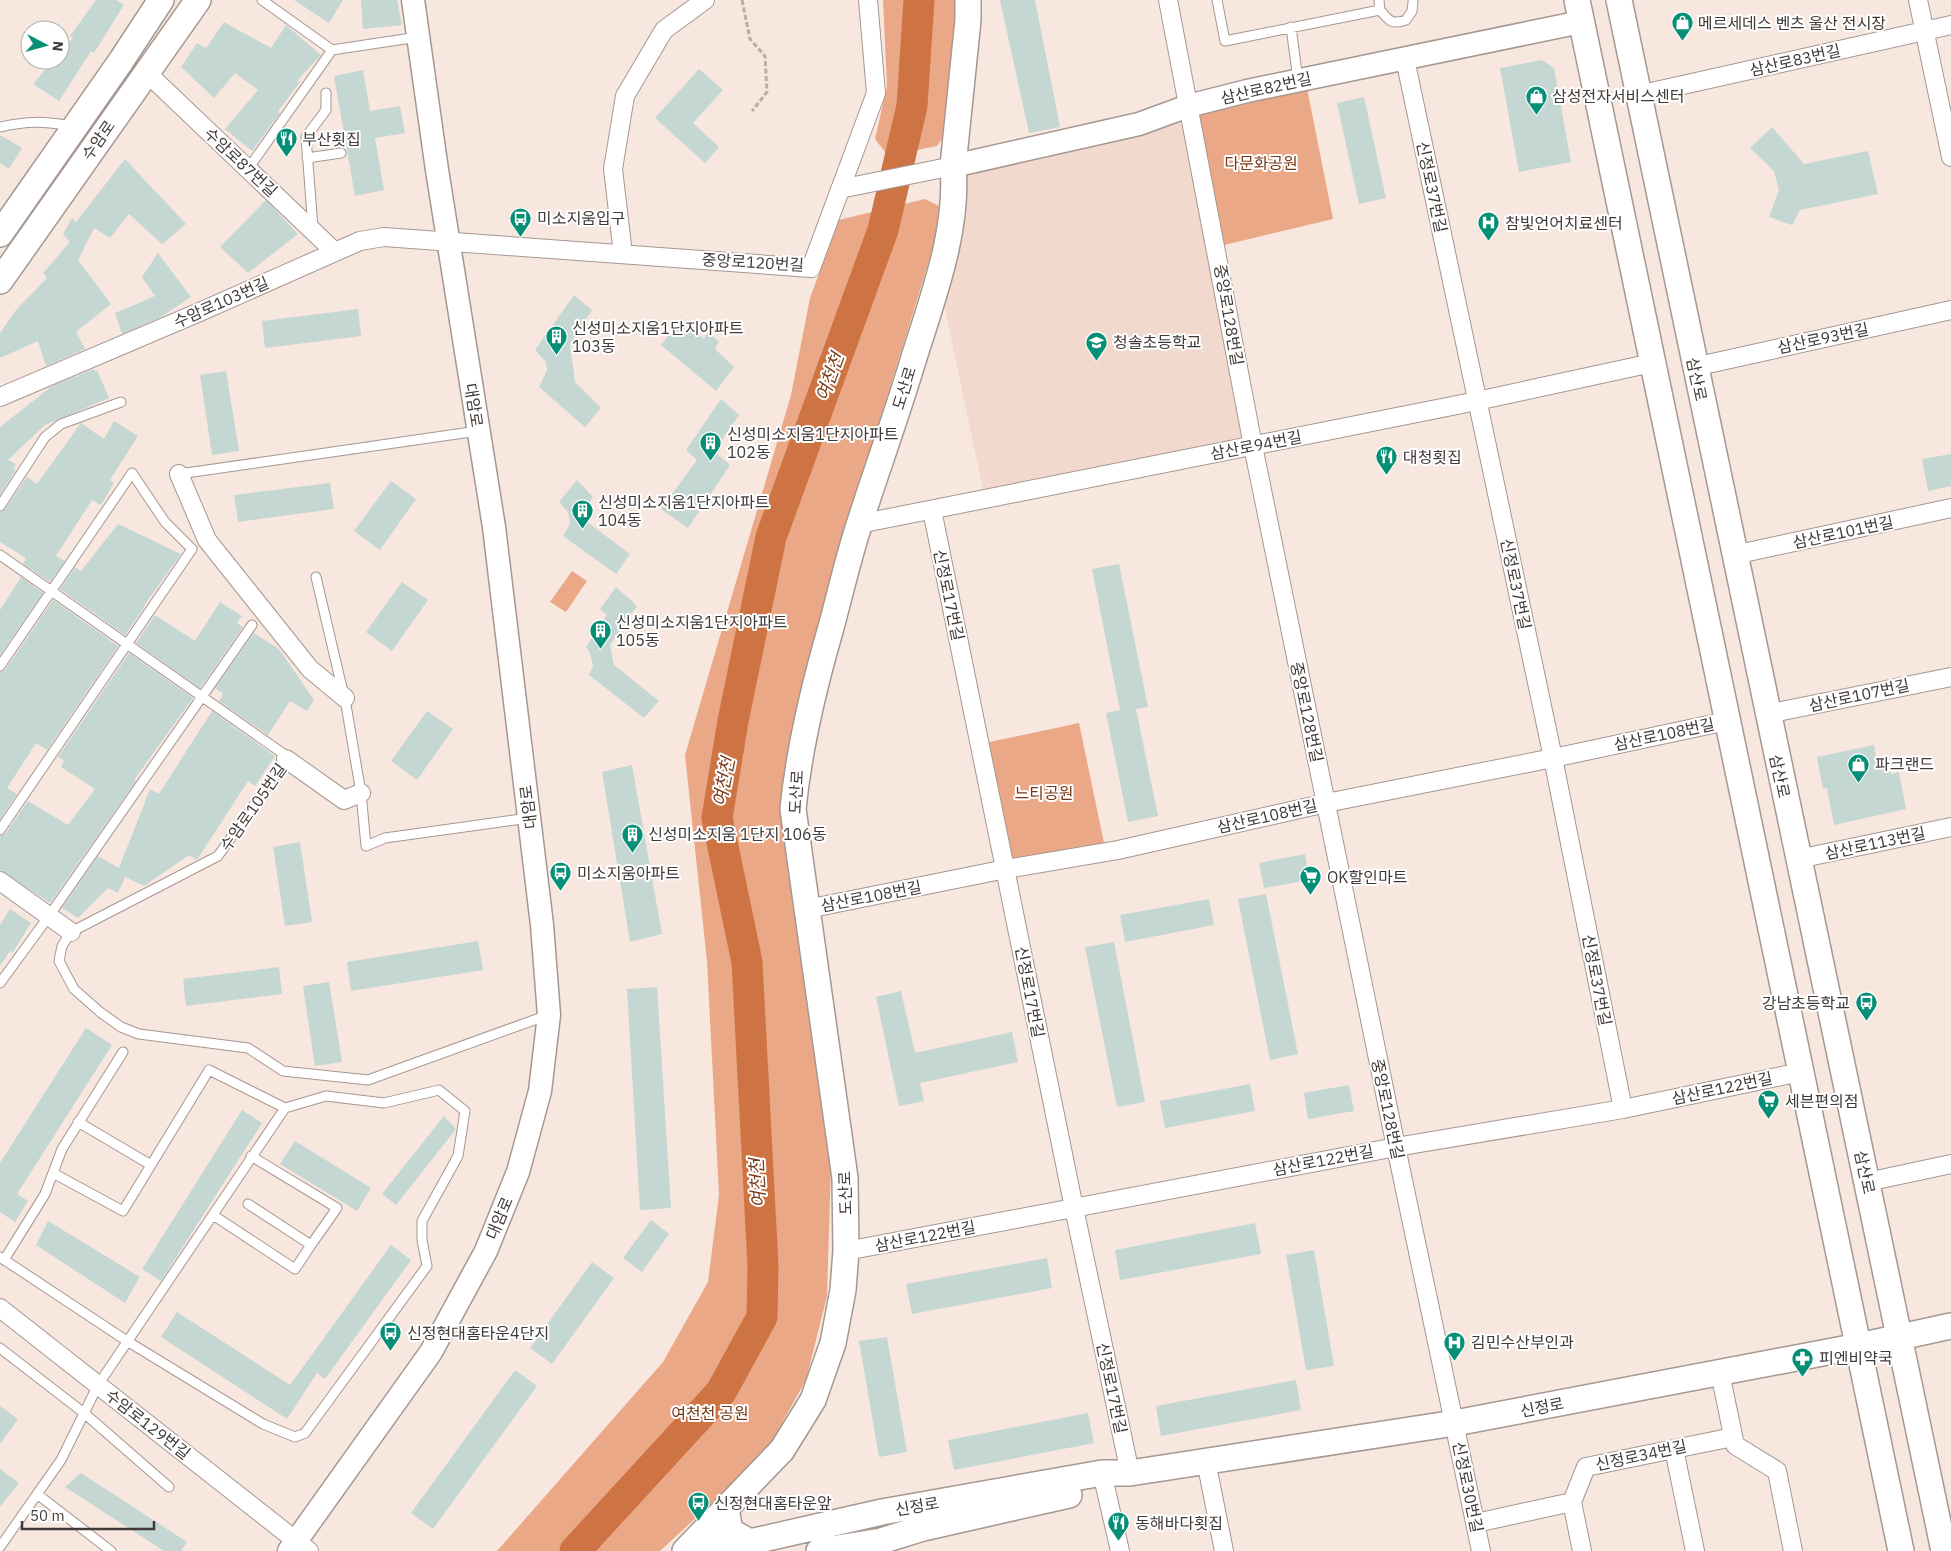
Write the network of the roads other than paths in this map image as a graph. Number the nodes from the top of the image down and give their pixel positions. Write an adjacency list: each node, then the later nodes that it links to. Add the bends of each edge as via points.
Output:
1 (161, 0): 27 (main road, 수암로)
2 (198, 0): 21 (main road, 수암로)
3 (262, 0): 19 (lane)
4 (413, 0): 18 (street, 대암로)
5 (705, 0): 38 (street, via 664,30 625,96 613,169)
6 (868, 0): 33 (street, 중앙로120번길, via 876,93)
7 (968, 0): 31 (main road, 도산로)
8 (1168, 0): 25 (street, 중앙로128번길)
9 (1217, 0): 16 (lane, via 1225,40)
10 (1619, 0): 24 (main road, 삼산로)
11 (1918, 0): 17 (street)
12 (1413, 2): 13 (lane, via 1406,20 1397,23 1388,20)
13 (1379, 5): 16 (lane)
14 (1579, 11): 20 (street, 삼산로82번길); 41 (main road)
15 (1951, 25): 17 (street, 삼산로83번길)
16 (1291, 27): 22 (lane)
17 (1925, 31): 24 (street, 삼산로83번길); 29 (street)
18 (418, 37): 19 (lane); 36 (street, 대암로)
19 (332, 50): 32 (lane)
20 (1405, 59): 22 (street, 삼산로82번길); 44 (street, 신정로37번길)
21 (146, 72): 32 (street, 수암로87번길); 39 (main road, 수암로)
22 (1298, 80): 25 (street, 삼산로82번길)
23 (326, 93): 30 (lane, via 326,110 306,137)
24 (1638, 95): 42 (main road, 삼산로)
25 (1188, 106): 31 (street, 삼산로82번길, via 1139,124); 47 (street, 중앙로128번길)
26 (0, 126): 27 (lane, via 28,121)
27 (75, 127): 35 (main road, 수암로)
28 (340, 153): 30 (lane)
29 (1951, 157)
30 (307, 158): 34 (lane)
31 (953, 166): 33 (street); 52 (main road, 도산로, via 954,211 938,276)
32 (248, 169): 34 (street, 수암로87번길)
33 (840, 189): 38 (street, 중앙로120번길, via 811,268)
34 (313, 231): 37 (street, 수암로87번길)
35 (0, 234)
36 (448, 240): 37 (street, 수암로103번길, via 384,237 360,241); 38 (street, 중앙로120번길); 46 (street, 대암로)
37 (336, 252): 43 (street, 수암로103번길)
38 (623, 254)
39 (0, 281)
40 (1951, 310): 42 (street, 삼산로93번길)
41 (1652, 363): 44 (street, 삼산로94번길); 64 (main road)
42 (1694, 366): 54 (main road, 삼산로)
43 (0, 397)
44 (1477, 401): 47 (street, 삼산로94번길); 65 (street, 신정로37번길)
45 (120, 402): 49 (lane, via 61,424 45,437)
46 (478, 432): 48 (lane); 69 (street, 대암로, via 494,527)
47 (1253, 446): 51 (street, 삼산로94번길); 68 (street, 중앙로128번길)
48 (179, 474): 62 (street, via 207,540 310,669)
49 (0, 506)
50 (1951, 508): 54 (street, 삼산로101번길)
51 (932, 510): 52 (street, 삼산로94번길); 73 (street, 신정로17번길)
52 (859, 524): 75 (main road, 도산로, via 814,689 797,766 793,809)
53 (0, 555): 56 (lane, 수암로105번길)
54 (1734, 556): 63 (main road, 삼산로)
55 (316, 577): 62 (lane)
56 (51, 592): 58 (lane, 수암로105번길); 58 (lane, via 132,473 165,522 192,549); 59 (lane)
57 (252, 625): 61 (lane)
58 (127, 645): 61 (lane, 수암로105번길); 71 (lane)
59 (0, 666)
60 (1951, 676): 63 (street, 삼산로107번길)
61 (201, 696): 66 (lane, 수암로105번길, via 288,757); 76 (lane)
62 (345, 698): 67 (lane)
63 (1768, 714): 72 (main road, 삼산로)
64 (1727, 721): 65 (street, 삼산로108번길); 81 (main road)
65 (1553, 758): 68 (street, 삼산로108번길); 83 (street, 신정로37번길)
66 (286, 759): 67 (street, via 344,800); 77 (lane, 수암로105번길, via 218,856)
67 (361, 793): 69 (lane, via 366,846 385,838)
68 (1326, 802): 73 (street, 삼산로108번길, via 1118,850); 85 (street, 중앙로128번길)
69 (529, 818): 79 (street, 대암로)
70 (1951, 827): 72 (street, 삼산로113번길)
71 (0, 830)
72 (1798, 859): 90 (main road, 삼산로)
73 (1006, 869): 75 (street, 삼산로108번길); 92 (street, 신정로17번길)
74 (0, 881): 76 (street)
75 (807, 909): 95 (main road, 도산로, via 845,1178)
76 (48, 916): 77 (street); 78 (lane)
77 (71, 932): 79 (lane, via 62,946 60,961 70,982 100,1012 121,1026 139,1034 248,1048 283,1071 368,1080)
78 (0, 983)
79 (550, 1015): 119 (street, 대암로, via 540,1091 518,1172 486,1251 431,1352)
80 (123, 1052): 84 (lane)
81 (1801, 1072): 83 (street, 삼산로122번길); 101 (main road)
82 (285, 1108): 86 (lane); 88 (lane, via 209,1070); 100 (lane, via 326,1096 384,1103 439,1090 465,1111 458,1156 422,1221 427,1266 305,1434 296,1436 263,1424)
83 (1623, 1108): 85 (street, 삼산로122번길)
84 (78, 1122): 88 (lane); 89 (lane)
85 (1396, 1146): 92 (street, 삼산로122번길); 106 (street, 중앙로128번길)
86 (251, 1156): 93 (lane); 94 (lane, via 337,1208)
87 (1951, 1164): 90 (street)
88 (151, 1165): 89 (lane, via 123,1211)
89 (52, 1173): 96 (lane, via 45,1194)
90 (1867, 1182): 99 (main road, 삼산로)
91 (248, 1204): 94 (lane)
92 (1074, 1208): 95 (street, 삼산로122번길); 110 (street, 신정로17번길)
93 (213, 1215): 94 (lane, via 295,1269); 100 (lane)
94 (311, 1246)
95 (846, 1250): 115 (main road, 도산로, via 834,1343 813,1400 782,1450)
96 (2, 1258): 100 (lane)
97 (0, 1308): 104 (street, 수암로129번길)
98 (1951, 1326): 99 (main road, 신정로)
99 (1900, 1337): 101 (main road, 신정로); 130 (main road, 삼산로)
100 (127, 1341): 104 (lane)
101 (1859, 1346): 103 (main road, 신정로); 129 (main road)
102 (0, 1348): 105 (lane)
103 (1720, 1373): 106 (main road, 신정로); 107 (street)
104 (98, 1385): 105 (lane); 119 (street, 수암로129번길)
105 (84, 1413): 112 (lane); 113 (lane, via 61,1460)
106 (1455, 1423): 109 (main road, 신정로); 116 (street, 신정로30번길)
107 (1734, 1436): 108 (street, 신정로34번길); 128 (street, via 1735,1445 1777,1472)
108 (1674, 1449): 114 (street, 신정로34번길, via 1586,1467); 127 (street)
109 (1206, 1461): 110 (main road, 신정로); 124 (street)
110 (1130, 1474): 111 (main road, 신정로)
111 (1104, 1480): 117 (main road, 신정로, via 882,1512); 122 (main road, 신정로, via 882,1541); 123 (street)
112 (169, 1487)
113 (37, 1494): 118 (lane); 121 (lane)
114 (1572, 1502): 116 (street); 126 (street)
115 (726, 1508): 117 (main road, via 730,1530); 120 (main road, 도산로)
116 (1476, 1523): 125 (street, 신정로30번길)
117 (750, 1542): 120 (main road, 신정로)
118 (0, 1547)
119 (298, 1548)
120 (687, 1549)
121 (111, 1551)
122 (819, 1551)
123 (1120, 1551)
124 (1224, 1551)
125 (1482, 1551)
126 (1582, 1551)
127 (1695, 1551)
128 (1793, 1551)
129 (1901, 1551)
130 (1944, 1551)

